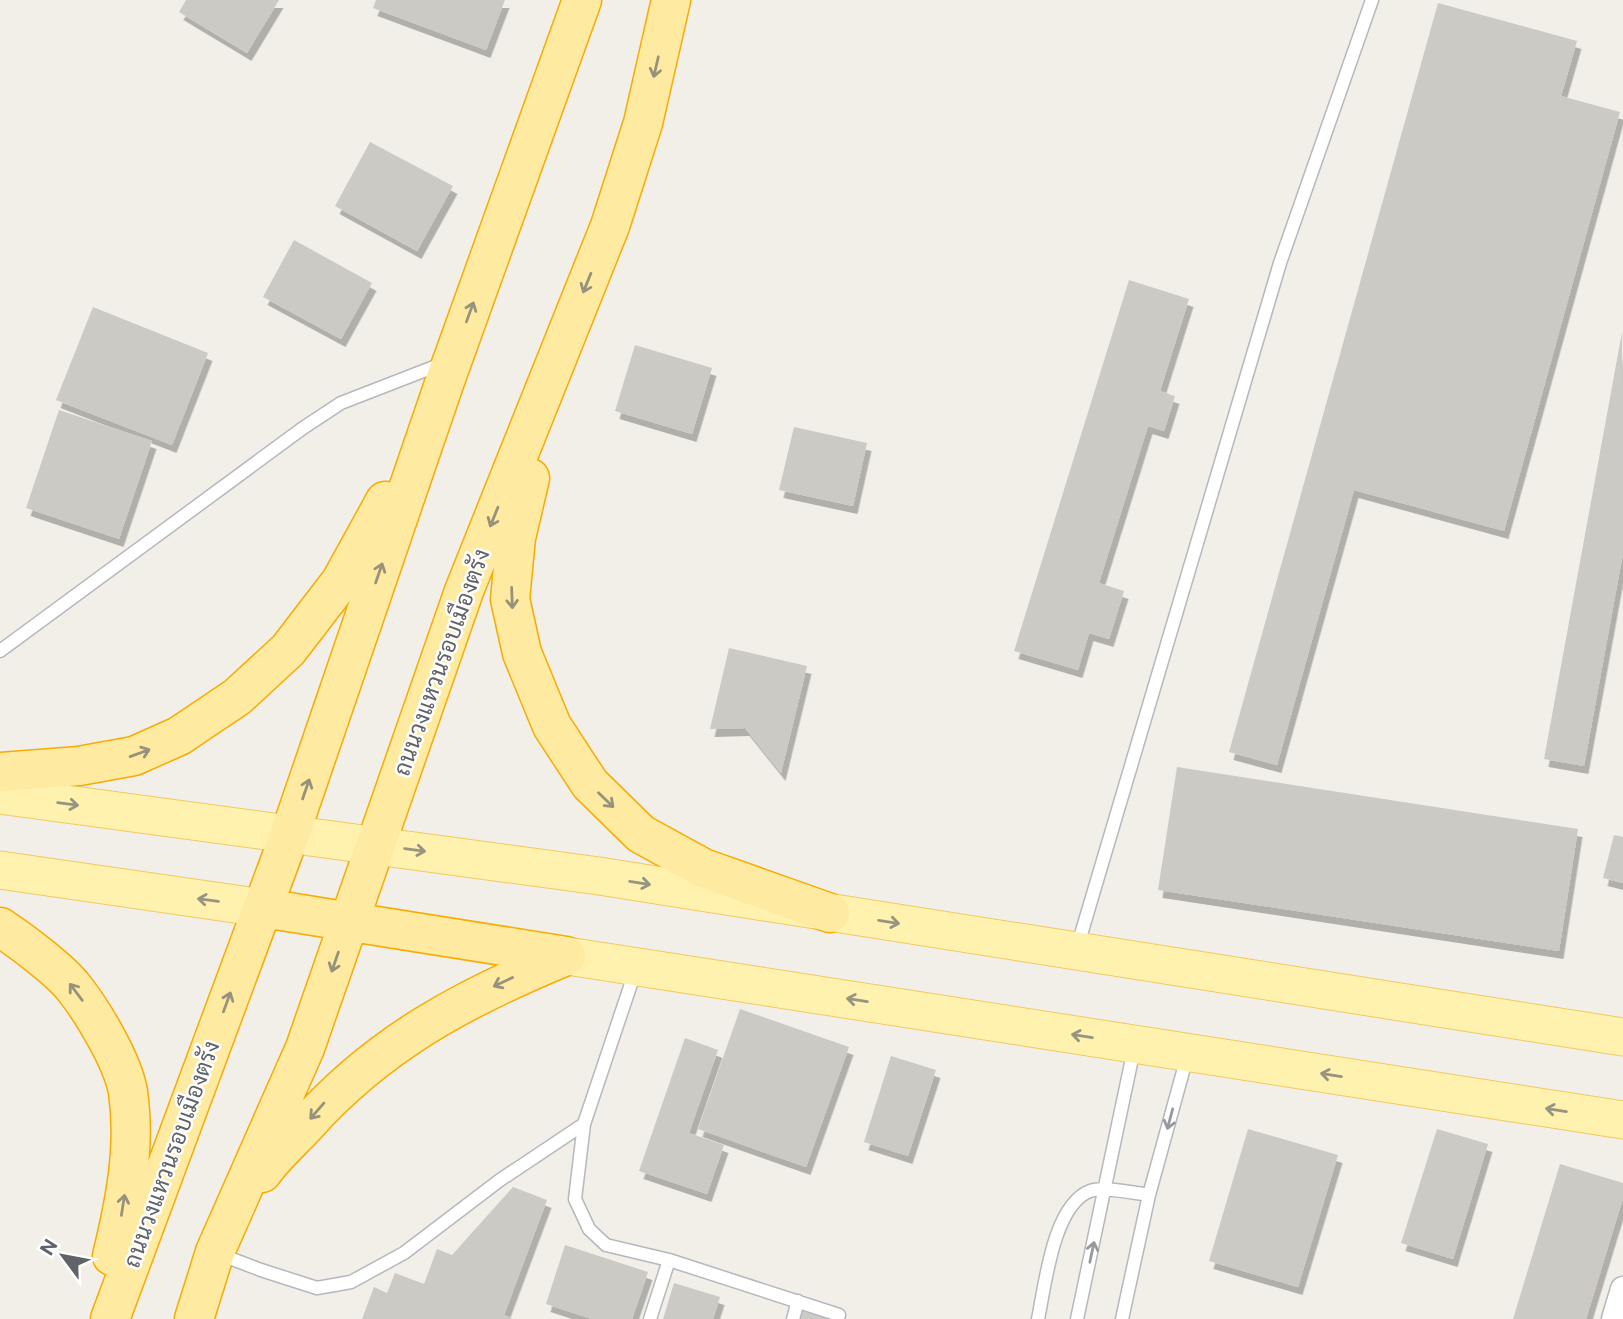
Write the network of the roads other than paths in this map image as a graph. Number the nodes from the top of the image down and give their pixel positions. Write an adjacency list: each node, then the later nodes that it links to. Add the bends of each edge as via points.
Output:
1 (582, 0): 5 (highway, ถนนวงแหวนรอบเมืองตรัง, one-way to 1)
2 (671, 0): 4 (highway, ถนนวงแหวนรอบเมืองตรัง, one-way to 4, via 643,123 610,226)
3 (1372, 0): 16 (lane, via 1280,263)
4 (565, 340): 10 (highway, ถนนวงแหวนรอบเมืองตรัง, one-way to 10, via 464,592); 13 (highway, one-way to 13, via 516,538 510,600 522,653 552,726 590,785 641,834 703,868)
5 (448, 370): 6 (lane, via 341,403); 7 (highway, one-way to 5, via 134,756 179,736 237,697 288,650 341,581); 9 (highway, ถนนวงแหวนรอบเมืองตรัง, one-way to 5)
6 (0, 651)
7 (0, 772)
8 (0, 795): 9 (main road, one-way to 9)
9 (290, 834): 10 (main road); 12 (highway, ถนนวงแหวนรอบเมืองตรัง)
10 (376, 845): 13 (main road, one-way to 13); 14 (highway, ถนนวงแหวนรอบเมืองตรัง)
11 (0, 870): 12 (main road, one-way to 11)
12 (263, 908): 14 (highway); 32 (highway, ถนนวงแหวนรอบเมืองตรัง, one-way to 12)
13 (830, 913): 16 (main road, one-way to 16)
14 (349, 921): 17 (highway); 26 (highway, ถนนวงแหวนรอบเมืองตรัง, one-way to 26, via 305,1048)
15 (0, 927): 31 (highway, one-way to 15, via 121,1219 131,1155 127,1090 109,1042 74,986)
16 (1076, 952): 19 (main road)
17 (566, 956): 18 (main road); 26 (highway, one-way to 26, via 447,1010 370,1064 327,1100 273,1157)
18 (637, 966): 20 (main road, one-way to 18); 23 (lane)
19 (1623, 1037)
20 (1135, 1044): 21 (main road); 24 (lane)
21 (1188, 1053): 22 (main road, one-way to 21); 25 (lane, one-way to 25)
22 (1623, 1120)
23 (584, 1124): 26 (lane, via 404,1253 351,1282 317,1288 261,1270); 27 (lane, via 575,1199 590,1229 606,1245)
24 (1105, 1190): 25 (lane); 36 (lane, via 1080,1196 1067,1213 1058,1231); 37 (lane, one-way to 24)
25 (1149, 1195): 38 (lane)
26 (222, 1237): 33 (highway, ถนนวงแหวนรอบเมืองตรัง)
27 (669, 1260): 29 (lane); 34 (lane)
28 (1623, 1289): 39 (street)
29 (798, 1301): 30 (lane); 35 (lane)
30 (839, 1314)
31 (96, 1319)
32 (110, 1319)
33 (194, 1319)
34 (650, 1319)
35 (793, 1319)
36 (1038, 1319)
37 (1077, 1319)
38 (1122, 1319)
39 (1614, 1319)

